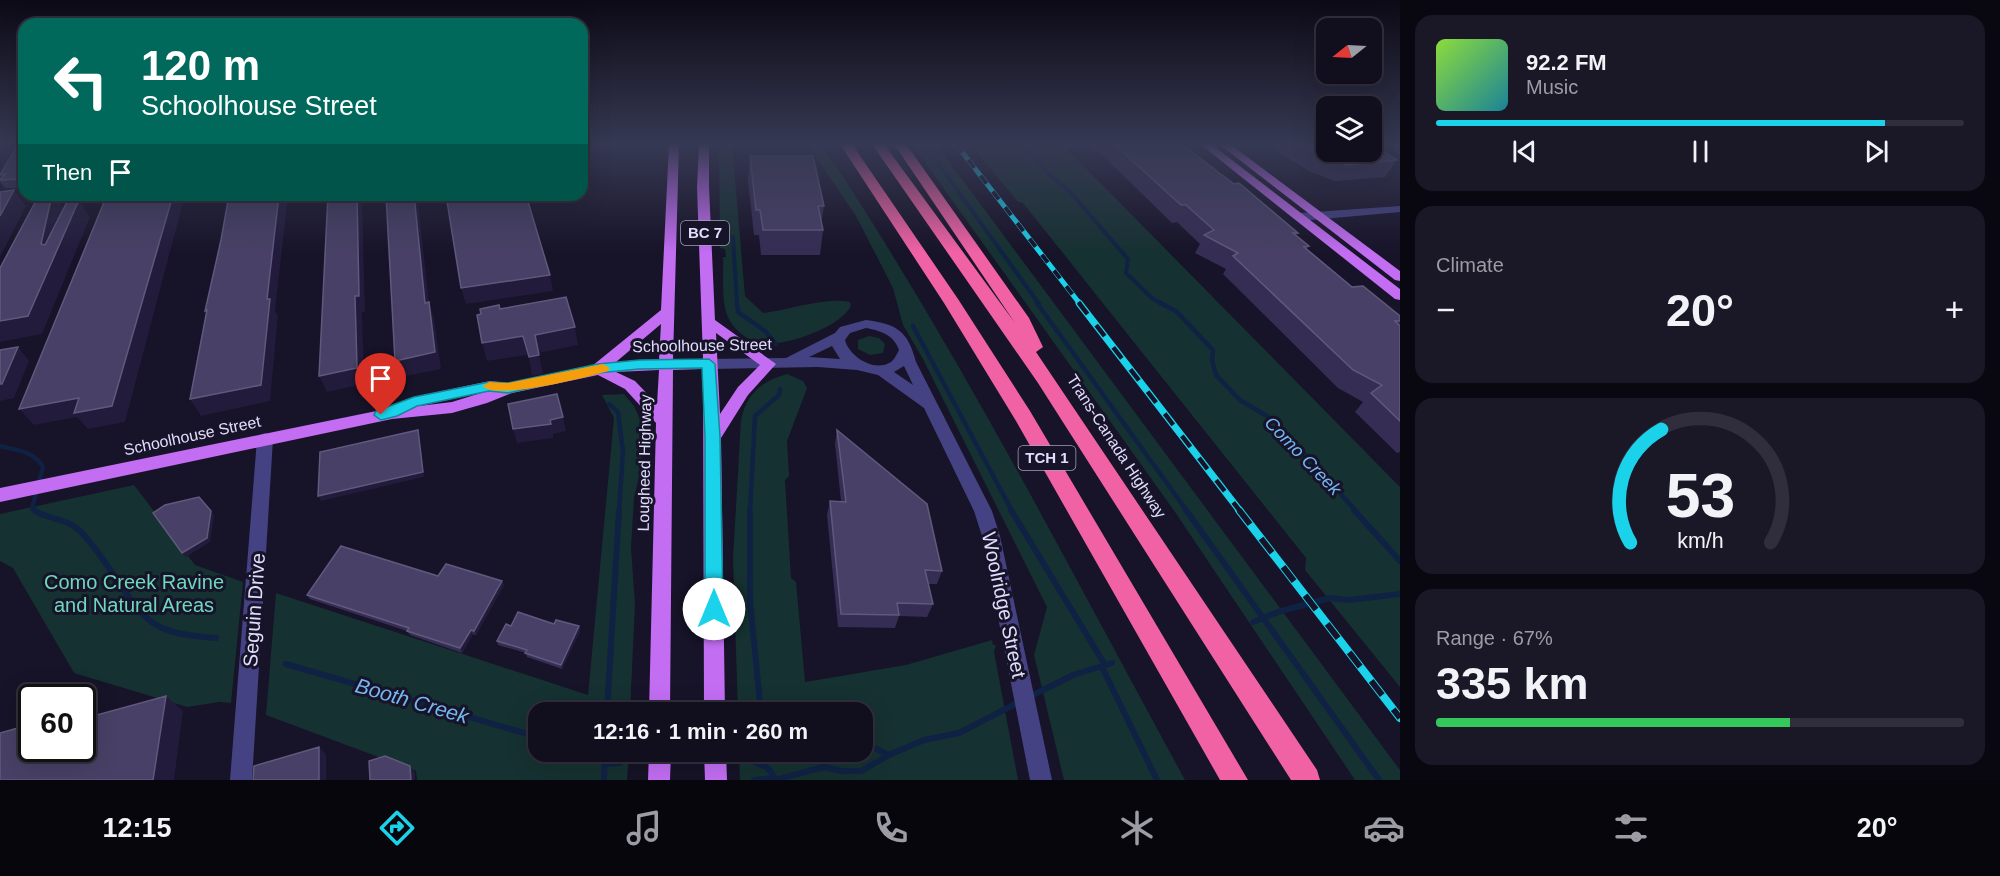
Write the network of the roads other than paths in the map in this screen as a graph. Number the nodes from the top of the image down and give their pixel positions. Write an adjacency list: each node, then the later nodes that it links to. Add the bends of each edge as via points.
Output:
1 (672, 180): 13 (main road, Lougheed Highway / BC 7)
2 (703, 180): 14 (main road, BC 7)
3 (870, 180): 38 (highway, TCH 1, via 1023,416)
4 (906, 180): 24 (highway, Trans-Canada Highway / TCH 1)
5 (925, 180): 24 (highway, via 1023,322)
6 (1252, 180): 10 (main road)
7 (1273, 180): 9 (main road)
8 (1400, 209): 9 (street)
9 (1320, 216): 10 (street); 11 (main road)
10 (1300, 217): 12 (main road)
11 (1400, 278)
12 (1400, 296)
13 (667, 312): 18 (main road, Lougheed Highway / BC 7); 22 (main road)
14 (709, 322): 19 (main road, BC 7); 20 (main road)
15 (840, 336): 16 (street, via 856,326 877,326 897,334); 17 (street, Schoolhouse Street); 21 (street, via 843,355)
16 (906, 350): 23 (street, via 899,363); 25 (street, Woolridge Street)
17 (789, 361): 20 (street, Schoolhouse Street); 21 (street, Schoolhouse Street)
18 (667, 364): 19 (main road, Schoolhouse Street); 22 (main road, Schoolhouse Street); 26 (main road, Lougheed Highway / BC 7)
19 (709, 364): 20 (street, Schoolhouse Street); 27 (main road, BC 7)
20 (769, 364): 27 (main road, via 743,391)
21 (858, 366): 23 (street)
22 (598, 369): 26 (main road, via 630,385); 28 (main road, Schoolhouse Street, via 415,413 392,412)
23 (880, 369): 25 (street, Woolridge Street)
24 (1051, 386): 39 (highway, Trans-Canada Highway / TCH 1)
25 (931, 406): 37 (street, Woolridge Street, via 989,530)
26 (664, 421): 30 (main road, Lougheed Highway / BC 7)
27 (713, 437): 31 (main road, BC 7)
28 (265, 439): 29 (main road, Schoolhouse Street); 34 (street, Seguin Drive)
29 (0, 495)
30 (660, 702)
31 (715, 702)
32 (660, 762): 35 (main road)
33 (715, 762): 36 (main road)
34 (241, 780)
35 (659, 780)
36 (716, 780)
37 (1041, 780)
38 (1235, 780)
39 (1307, 780)

